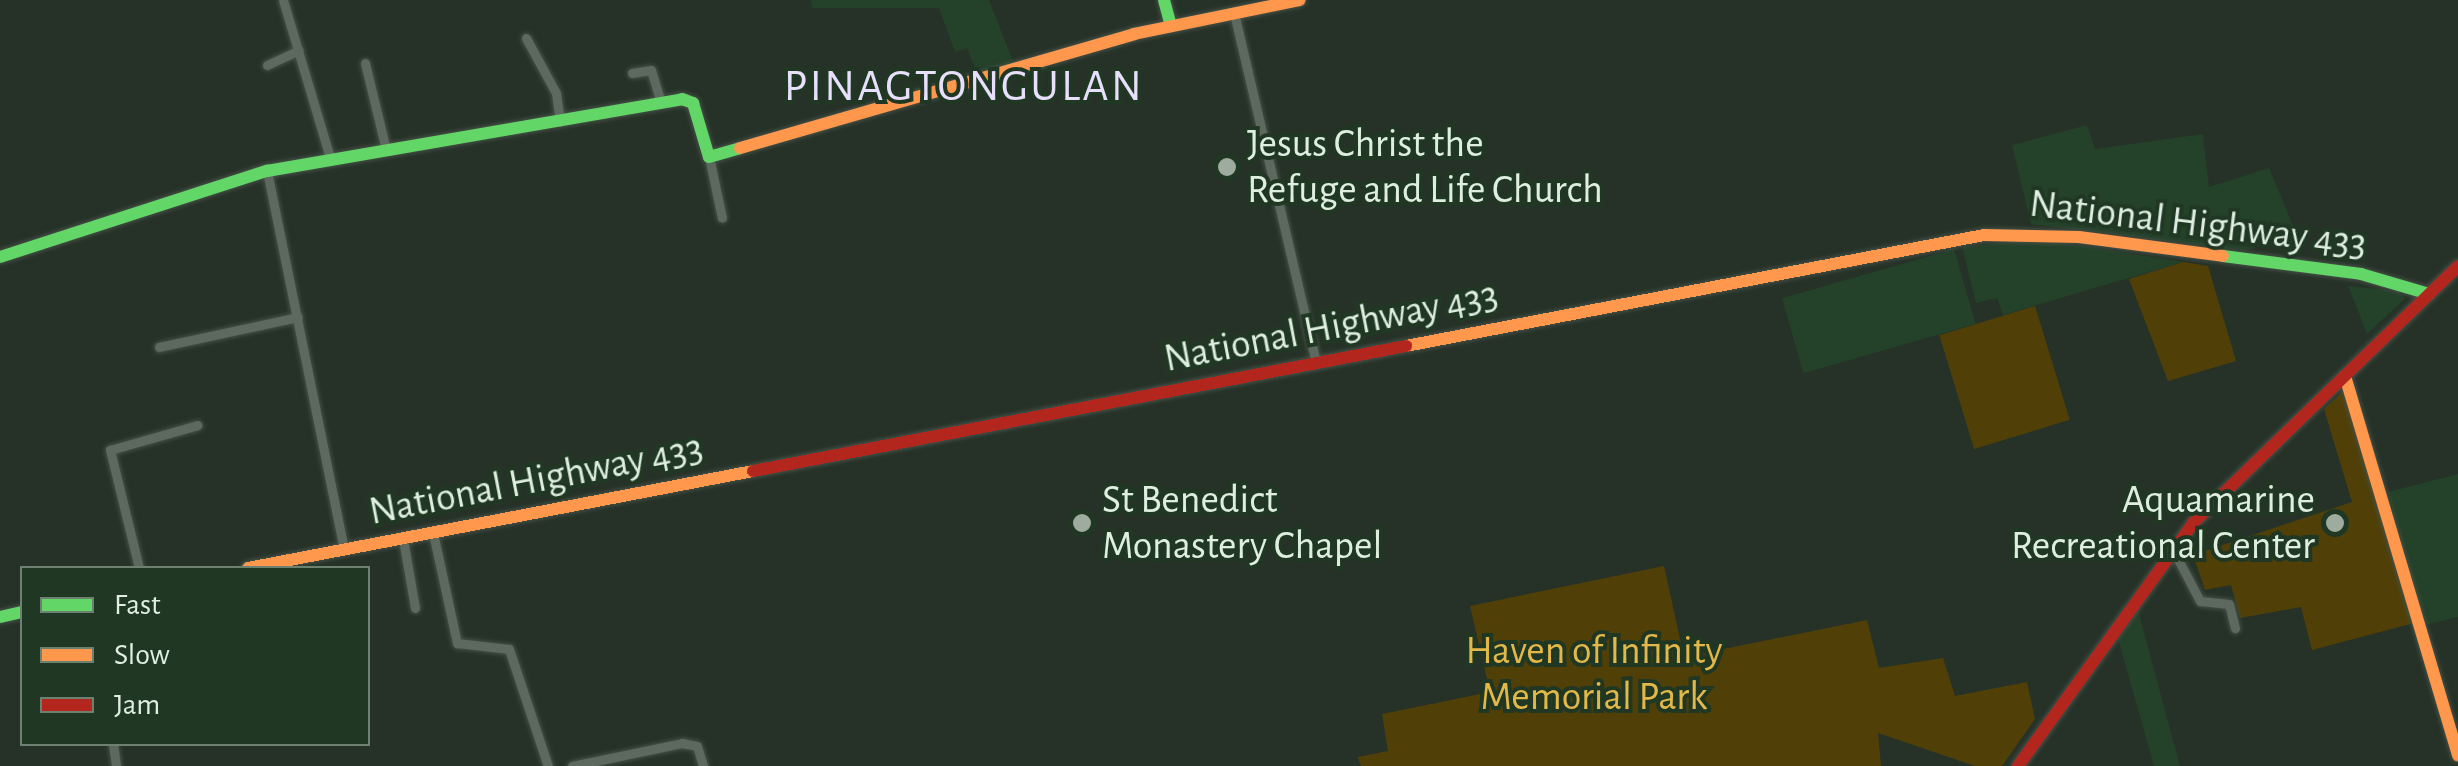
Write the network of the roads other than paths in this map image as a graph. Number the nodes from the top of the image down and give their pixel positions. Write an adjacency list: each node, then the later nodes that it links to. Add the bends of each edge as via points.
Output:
1 (283, 0): 7 (street)
2 (1164, 0): 5 (main road)
3 (1300, 0): 4 (main road)
4 (1238, 8): 5 (main road); 23 (street)
5 (1171, 26): 14 (main road)
6 (526, 38): 12 (street, via 556,93)
7 (299, 50): 9 (street); 15 (street)
8 (365, 63): 13 (street)
9 (267, 65)
10 (632, 72): 11 (street, via 651,70)
11 (661, 103): 12 (main road); 14 (main road, via 693,103)
12 (560, 122): 13 (main road)
13 (386, 150): 15 (main road)
14 (709, 157): 17 (street)
15 (332, 161): 16 (main road)
16 (266, 171): 18 (main road); 21 (street)
17 (722, 218)
18 (0, 257)
19 (2458, 266): 20 (main road)
20 (2430, 294): 23 (main road, National Highway 433, via 2361,274 2079,236 1984,235); 24 (main road)
21 (298, 318): 22 (street); 29 (street)
22 (159, 347)
23 (1316, 363): 26 (main road, National Highway 433)
24 (2344, 376): 28 (main road); 34 (main road)
25 (198, 425): 30 (street, via 110,450)
26 (433, 532): 27 (main road, National Highway 433); 36 (street, via 457,643 509,648)
27 (402, 538): 29 (main road, National Highway 433); 32 (street)
28 (2171, 548): 33 (street, via 2200,601 2229,604); 35 (main road)
29 (344, 550): 31 (main road, National Highway 433)
30 (139, 566)
31 (259, 566)
32 (416, 608)
33 (2235, 628)
34 (2458, 756)
35 (2022, 760): 39 (street)
36 (548, 766)
37 (572, 766): 38 (street, via 690,742)
38 (703, 766)
39 (2036, 766)

